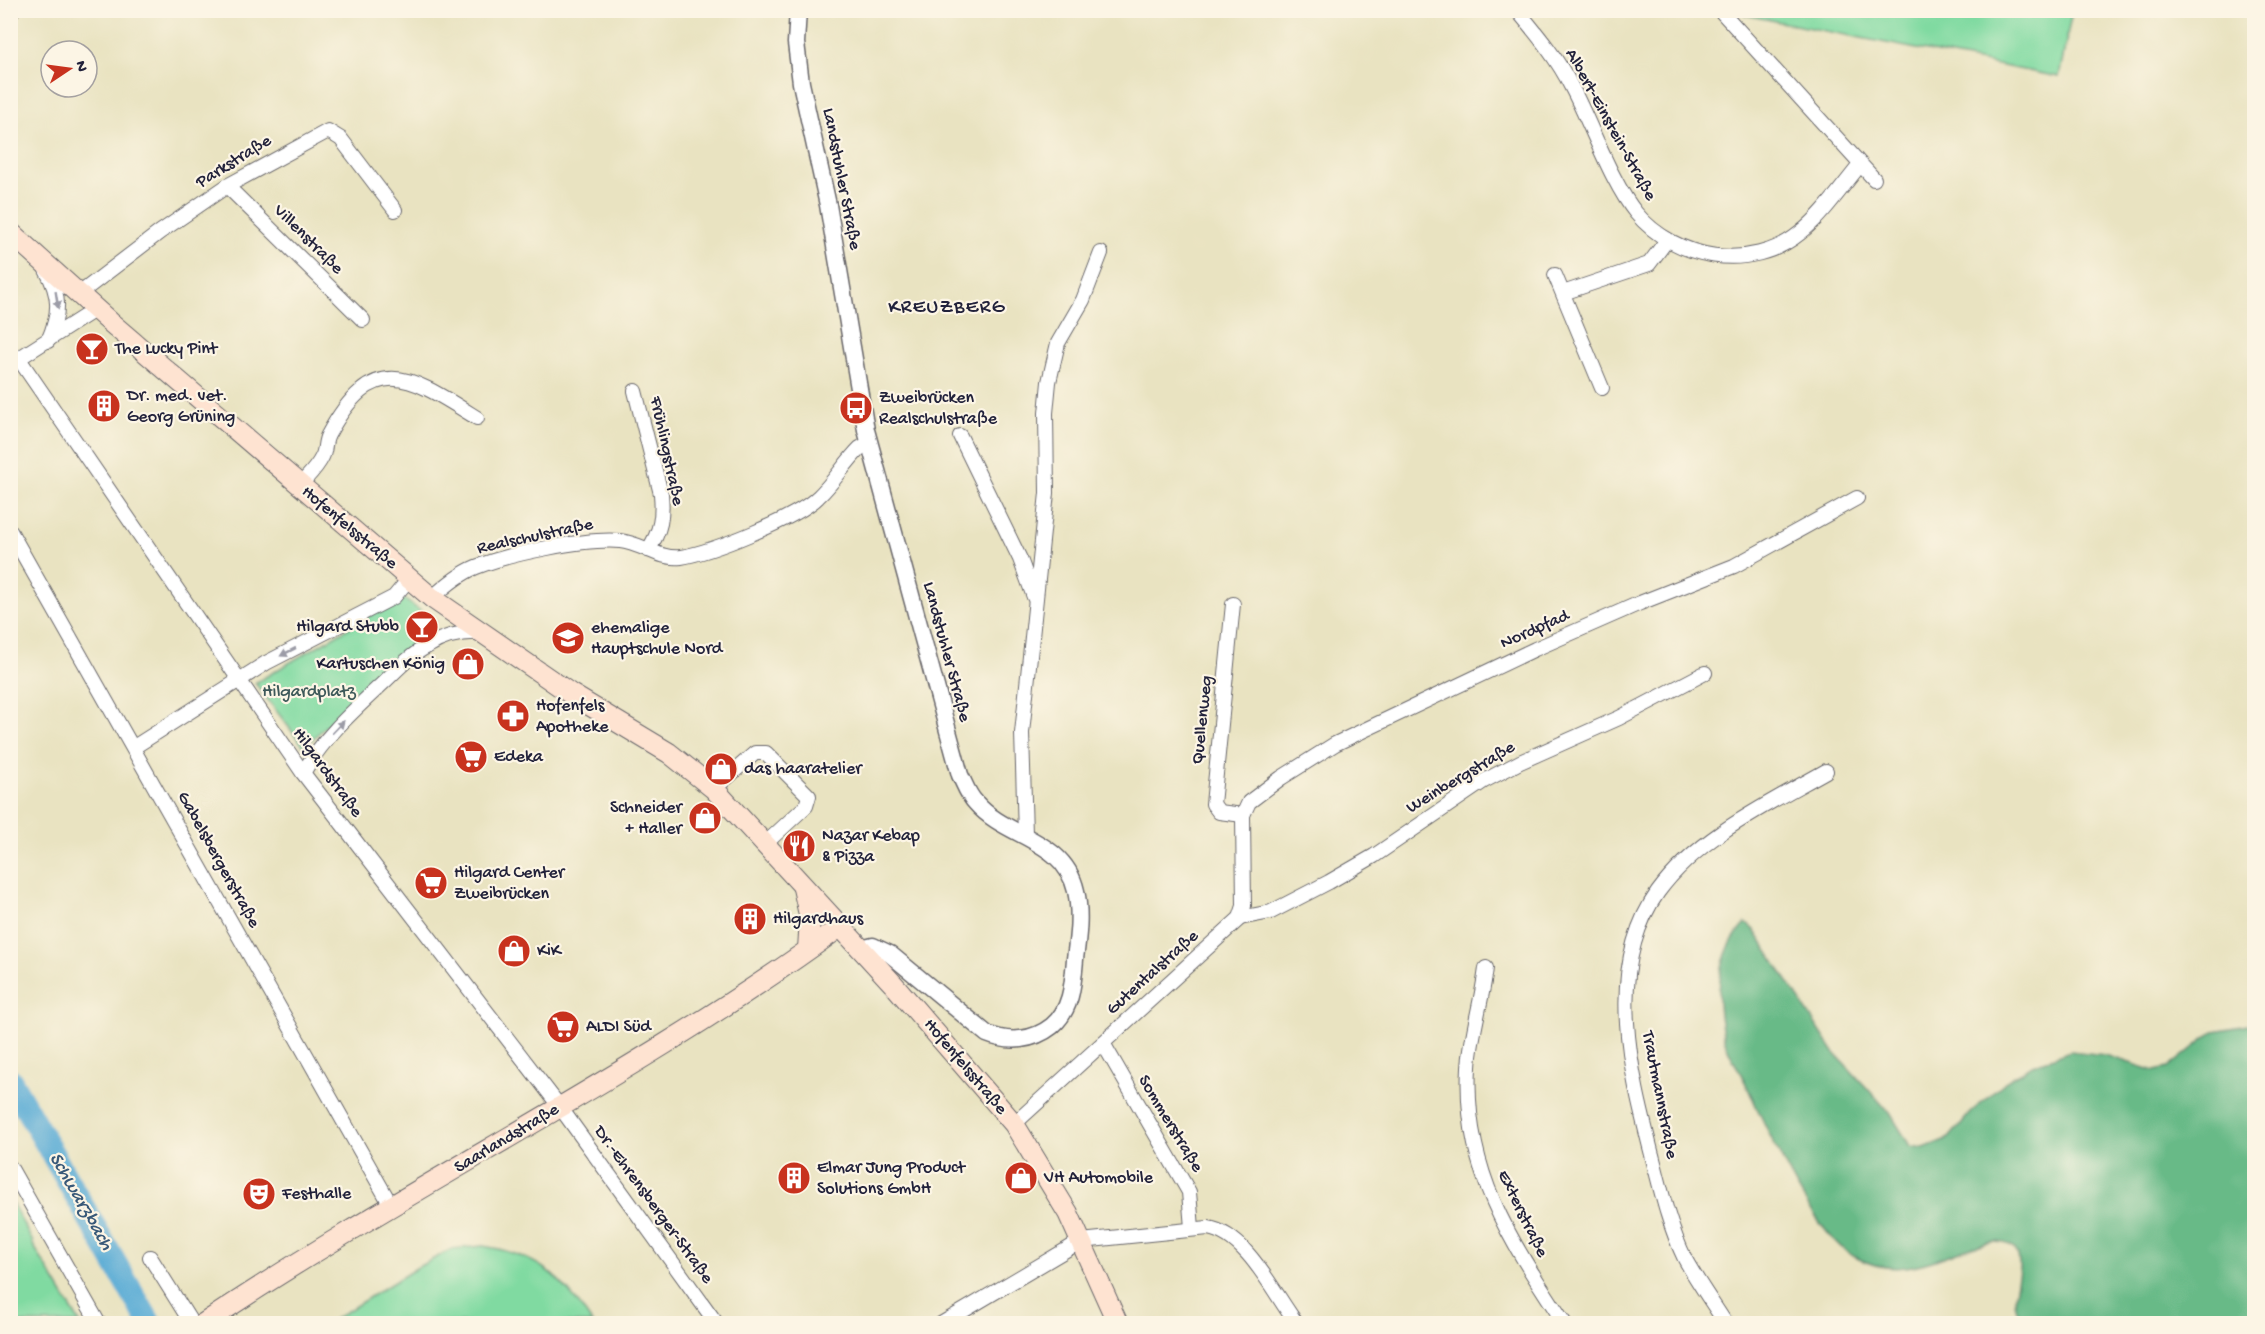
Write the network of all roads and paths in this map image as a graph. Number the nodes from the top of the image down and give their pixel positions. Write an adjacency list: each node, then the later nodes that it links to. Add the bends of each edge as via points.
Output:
1 (798, 10): 23 (street, Landstuhler Straße, via 796,43 801,83 828,205)
2 (1517, 10): 9 (street, Albert-Einstein-Straße, via 1572,86 1635,212)
3 (1720, 10): 4 (street)
4 (1860, 165): 5 (street); 9 (street, Albert-Einstein-Straße, via 1800,233 1766,251 1726,257)
5 (1874, 179)
6 (227, 186): 7 (street, Parkstraße, via 328,131 341,139); 14 (street, Parkstraße); 16 (street, Villenstraße)
7 (395, 210)
8 (10, 232): 11 (main road, Hofenfelsstraße)
9 (1666, 240): 13 (street, via 1649,264)
10 (1101, 253): 30 (street, via 1083,300 1058,343 1049,382 1047,493)
11 (41, 261): 14 (main road, Hofenfelsstraße); 17 (street, one-way to 17, via 59,302 58,318)
12 (1555, 275): 13 (street)
13 (1563, 293): 19 (street)
14 (79, 294): 15 (main road, Hofenfelsstraße)
15 (96, 309): 17 (street); 24 (main road, Hofenfelsstraße)
16 (363, 320)
17 (48, 341): 18 (street)
18 (15, 361): 34 (street, Hilgardstraße)
19 (1602, 388)
20 (635, 391): 27 (street, Frühlingstraße, via 662,509 661,526)
21 (477, 418): 24 (street, via 408,379 367,386 347,402 326,438 321,460)
22 (960, 436): 30 (street)
23 (869, 443): 27 (street, Realschulstraße, via 818,498 788,518 690,555 668,557); 40 (street, Landstuhler Straße, via 960,775 977,805)
24 (299, 486): 28 (main road, Hofenfelsstraße)
25 (1857, 498): 39 (street, Nordpfad, via 1734,566 1535,649 1335,744 1256,796)
26 (10, 531): 35 (street, Gabelsbergerstraße)
27 (648, 550): 29 (street, Realschulstraße, via 607,540 494,561 459,576)
28 (409, 579): 29 (main road, Hofenfelsstraße); 34 (street, one-way to 34, via 394,597)
29 (432, 598): 32 (main road, Hofenfelsstraße)
30 (1036, 602): 40 (street, via 1022,733)
31 (1233, 604): 39 (street, Quellenweg, via 1213,804 1219,812)
32 (481, 633): 37 (street, one-way to 32, via 332,732 415,654 454,635); 38 (main road, Hofenfelsstraße, via 669,753)
33 (1705, 673): 43 (street, Weinbergstraße, via 1484,781 1329,882 1271,912)
34 (239, 679): 35 (street); 37 (street, Hilgardstraße)
35 (134, 747): 52 (street, Gabelsbergerstraße)
36 (1826, 771): 64 (street, Trautmannstraße, via 1743,819 1689,858 1657,894 1634,942 1627,1005 1628,1038 1642,1116 1673,1230 1685,1259)
37 (303, 773): 49 (street, Hilgardstraße)
38 (714, 789): 41 (main road, Hofenfelsstraße); 41 (street, via 760,752 766,753 809,796 806,806)
39 (1243, 815): 43 (street, via 1244,906)
40 (1025, 834): 46 (street, Landstuhler Straße, via 1048,848 1065,866 1079,907 1069,1000 1049,1029 1019,1040 987,1034 890,954 873,946)
41 (766, 843): 42 (main road, Hofenfelsstraße)
42 (802, 885): 44 (main road, Hofenfelsstraße); 45 (main road, via 810,919)
43 (1240, 918): 48 (street, Gutentalstraße)
44 (840, 927): 45 (main road, Saarlandstraße); 46 (main road, Hofenfelsstraße)
45 (808, 949): 49 (main road, Saarlandstraße, via 691,1030)
46 (861, 949): 50 (main road, Hofenfelsstraße)
47 (1486, 968): 63 (street, Exterstraße, via 1469,1067 1474,1144 1502,1224)
48 (1102, 1043): 50 (street, Gutentalstraße); 53 (street, Sommerstraße, via 1189,1192)
49 (560, 1107): 52 (main road, Saarlandstraße); 59 (street, Dr.-Ehrensberger-Straße)
50 (1014, 1124): 54 (main road, Hofenfelsstraße)
51 (10, 1167): 56 (street)
52 (392, 1207): 58 (main road, Saarlandstraße)
53 (1192, 1228): 54 (street); 62 (street, via 1218,1229 1236,1240)
54 (1081, 1241): 60 (street); 61 (main road, Hofenfelsstraße)
55 (150, 1257): 57 (street)
56 (99, 1323)
57 (192, 1323)
58 (203, 1323)
59 (717, 1323)
60 (941, 1323)
61 (1119, 1323)
62 (1297, 1323)
63 (1566, 1323)
64 (1726, 1323)

